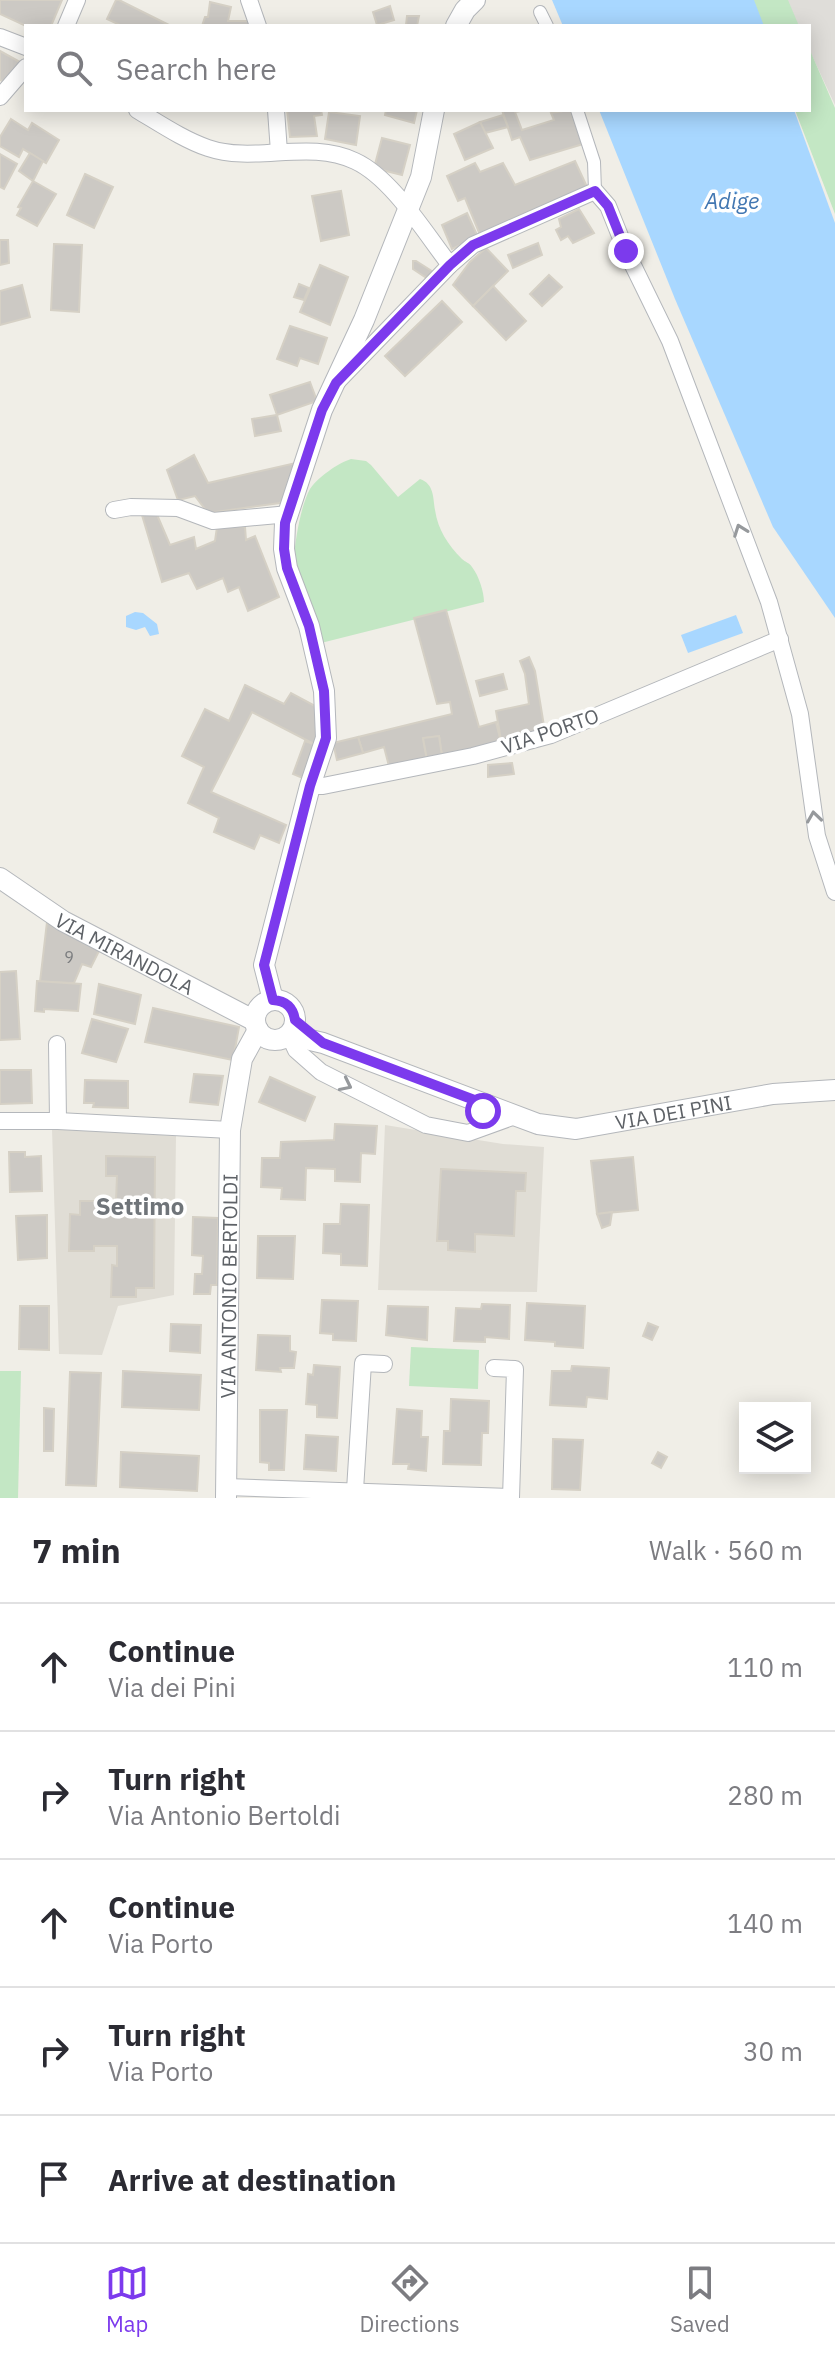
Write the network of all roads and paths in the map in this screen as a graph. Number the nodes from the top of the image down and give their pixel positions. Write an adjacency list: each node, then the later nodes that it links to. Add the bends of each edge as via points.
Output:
1 (77, 0): 5 (street)
2 (249, 0): 6 (street)
3 (475, 0): 7 (street)
4 (540, 12): 8 (street)
5 (67, 24)
6 (257, 24)
7 (457, 24)
8 (546, 24)
9 (0, 37): 10 (street)
10 (24, 46)
11 (24, 69): 12 (street)
12 (0, 97)
13 (141, 112): 17 (street, via 209,148)
14 (276, 112): 17 (street)
15 (434, 112): 19 (street, via 421,177)
16 (578, 112): 18 (street, via 594,162)
17 (279, 152): 19 (street, via 334,153 357,162)
18 (595, 191): 20 (street, via 473,245); 26 (street, one-way to 18, via 670,341 608,206)
19 (408, 211): 20 (street); 21 (street)
20 (450, 265): 22 (street)
21 (364, 320): 22 (street); 23 (street)
22 (385, 333): 23 (street)
23 (336, 383): 25 (street, via 322,410)
24 (114, 510): 25 (street, via 178,508 213,521)
25 (289, 514): 27 (street, via 287,568 309,626 324,691 326,738)
26 (780, 639): 27 (street, VIA PORTO, via 551,735 473,756); 29 (street, one-way to 26, via 817,836 800,714)
27 (310, 786): 30 (street, via 264,965)
28 (0, 878): 31 (street, VIA MIRANDOLA, via 63,921)
29 (835, 892)
30 (273, 1000): 31 (street, VIA ANTONIO BERTOLDI, via 257,1011); 31 (street, via 294,1012)
31 (275, 1029): 34 (street, VIA DEI PINI); 38 (street, VIA ANTONIO BERTOLDI, via 242,1059); 39 (street, one-way to 39, via 321,1072 426,1125)
32 (57, 1044): 37 (street)
33 (835, 1090): 35 (street, VIA DEI PINI, via 773,1094 576,1129)
34 (477, 1101): 35 (street, VIA DEI PINI); 39 (street, via 482,1117)
35 (515, 1116): 39 (street)
36 (0, 1121): 37 (street)
37 (58, 1121): 38 (street)
38 (230, 1130): 43 (street, VIA ANTONIO BERTOLDI)
39 (468, 1133)
40 (384, 1364): 42 (street, via 363,1363)
41 (494, 1368): 44 (street, via 515,1369)
42 (355, 1490): 43 (street); 44 (street)
43 (226, 1492)
44 (511, 1498)

